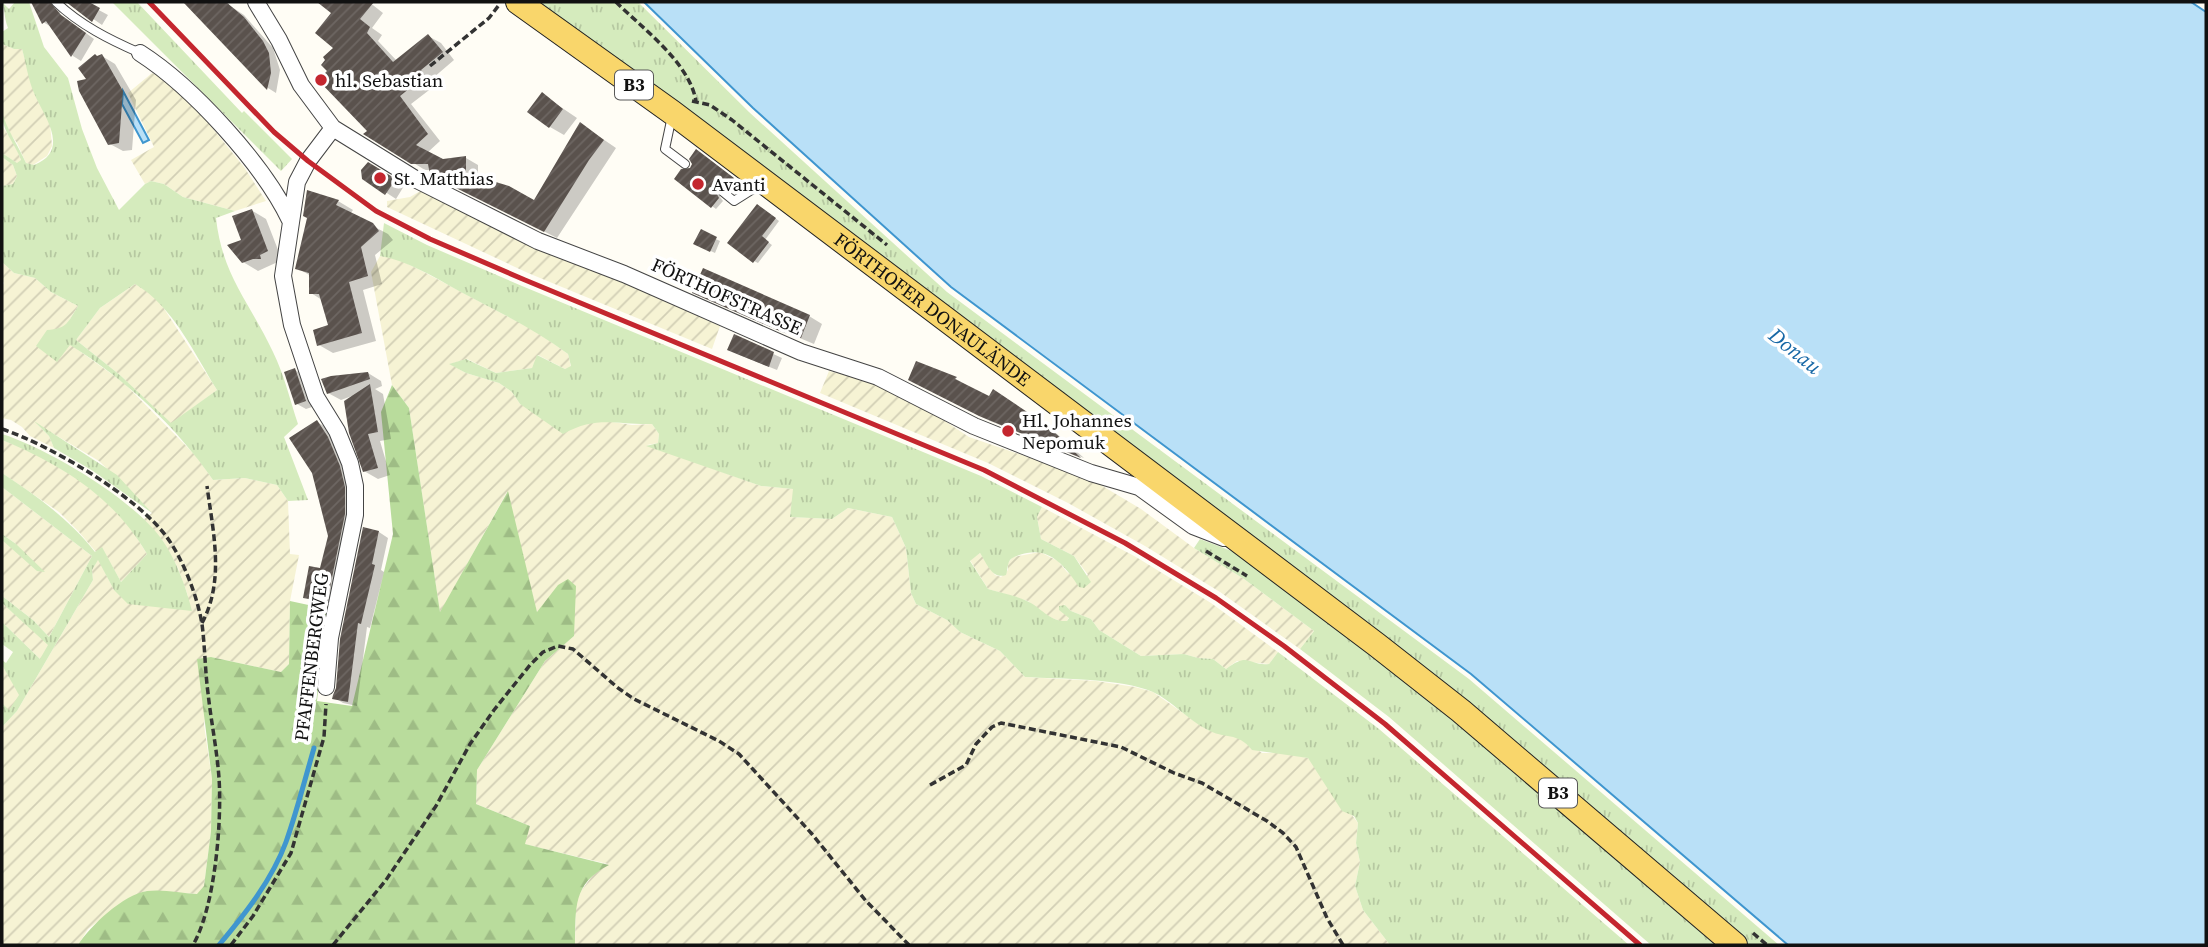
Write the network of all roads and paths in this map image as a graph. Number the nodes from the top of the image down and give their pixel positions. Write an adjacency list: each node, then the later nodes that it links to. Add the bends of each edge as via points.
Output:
1 (56, 2): 5 (lane, via 84,24)
2 (256, 2): 9 (street, FÖRTHOFSTRASSE, via 301,85)
3 (616, 2): 7 (path, via 673,58 687,76)
4 (509, 3): 6 (path); 8 (main road, FÖRTHOFER DONAULÄNDE / B3)
5 (140, 53): 13 (street, via 163,68 222,127 264,174)
6 (430, 66)
7 (696, 101)
8 (673, 113): 10 (lane, via 665,149); 11 (main road, FÖRTHOFER DONAULÄNDE / B3)
9 (333, 128): 13 (street, PFAFFENBERGWEG, via 297,182); 17 (street, FÖRTHOFSTRASSE, via 416,180 538,241 802,352 878,377 974,426 1091,473 1139,487 1193,526)
10 (685, 164)
11 (764, 182): 12 (lane, via 734,201); 17 (main road, FÖRTHOFER DONAULÄNDE / B3)
12 (723, 192)
13 (290, 220): 20 (street, PFAFFENBERGWEG, via 283,276 292,325 316,397 337,431 355,486 355,515 330,638)
14 (2, 429): 19 (path, via 91,474 149,515 183,566)
15 (207, 486): 19 (path, via 216,566 210,609)
16 (1196, 545): 18 (path)
17 (1246, 546): 27 (main road, FÖRTHOFER DONAULÄNDE / B3, via 1461,711)
18 (1257, 583)
19 (202, 624): 22 (path, via 219,779 214,870)
20 (326, 687): 23 (path, PFAFFENBERGWEG, via 324,737 290,853)
21 (930, 785): 26 (path, via 966,765 976,744 1001,723 1121,747 1202,783 1283,833 1296,847)
22 (193, 945)
23 (231, 945)
24 (333, 945): 25 (path, via 386,880 494,710 543,652 558,646 573,649 634,699 739,754)
25 (909, 945)
26 (1343, 945)
27 (1735, 945)

